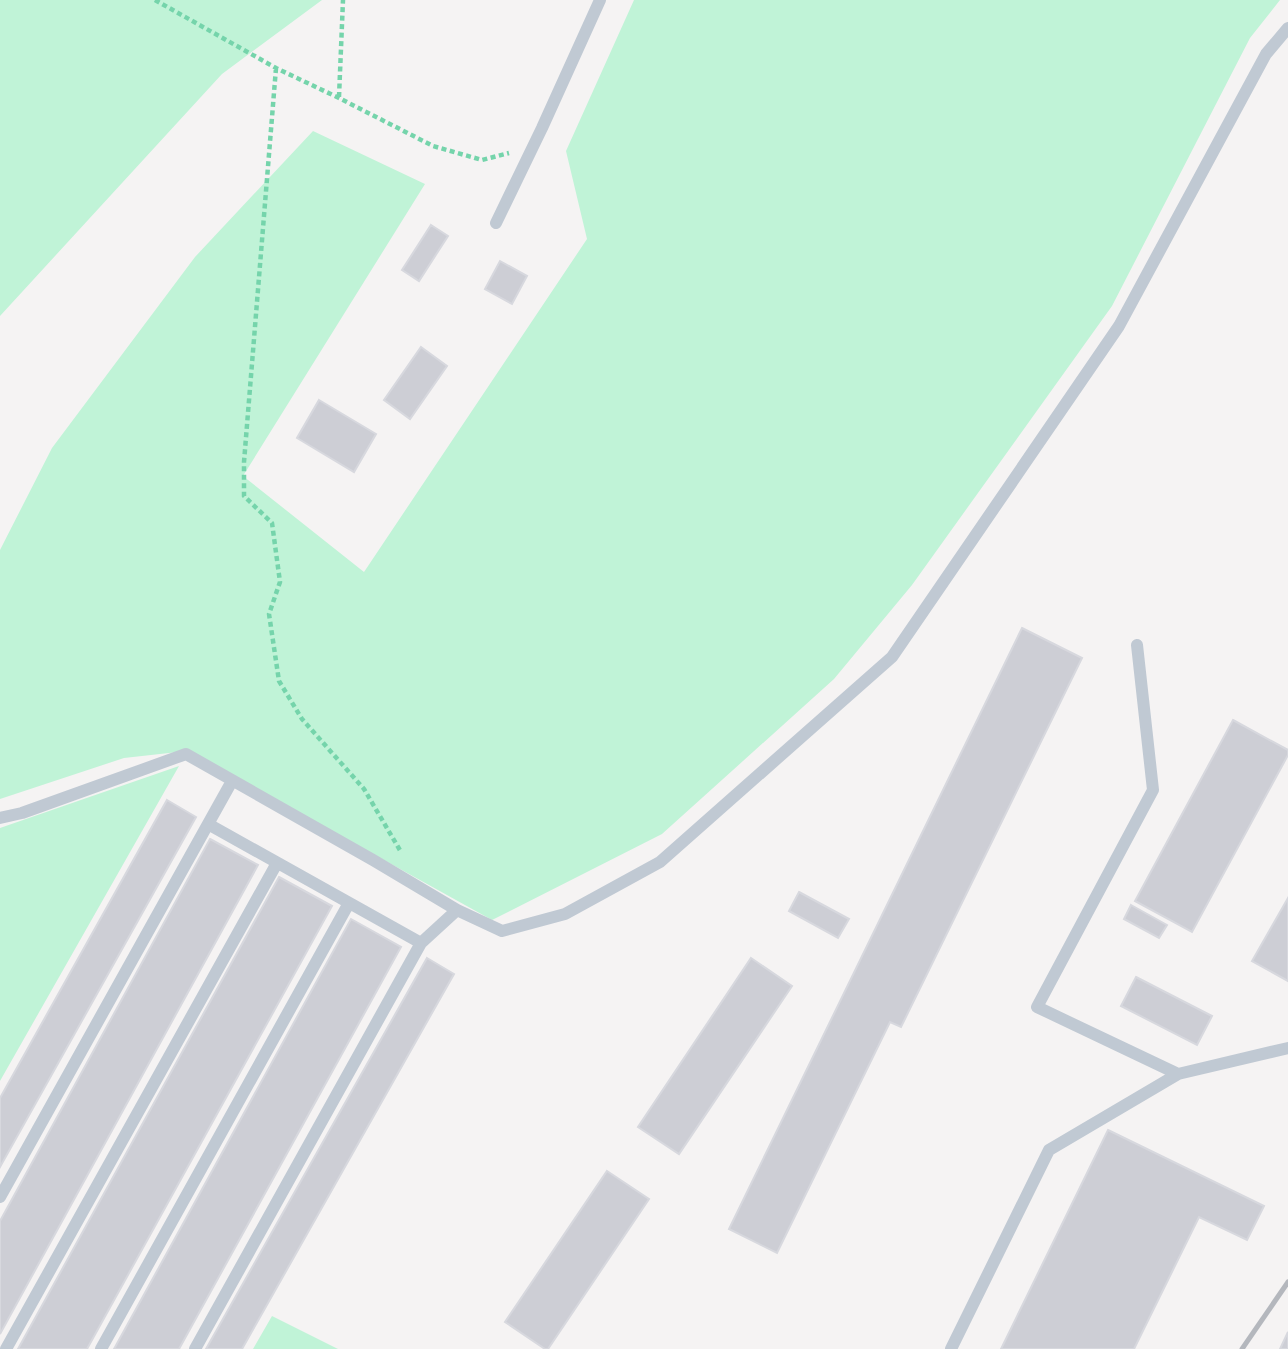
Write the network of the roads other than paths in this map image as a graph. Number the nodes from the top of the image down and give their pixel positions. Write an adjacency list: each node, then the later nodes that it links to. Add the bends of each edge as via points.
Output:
1 (600, 0): 3 (lane)
2 (1288, 28): 10 (lane, via 1266,54 1119,326 892,657 660,862 565,914 502,931)
3 (496, 223)
4 (1138, 645): 13 (lane, via 1153,790 1037,1007)
5 (232, 781): 6 (lane, via 186,754); 7 (lane); 10 (lane)
6 (0, 818)
7 (208, 824): 8 (lane); 14 (lane)
8 (277, 863): 9 (lane); 15 (lane)
9 (349, 903): 11 (lane); 16 (lane)
10 (457, 911): 11 (lane)
11 (421, 943): 17 (lane)
12 (1288, 1048): 13 (lane)
13 (1178, 1074): 18 (lane, via 1049,1150)
14 (0, 1197)
15 (6, 1349)
16 (102, 1349)
17 (195, 1349)
18 (951, 1349)

